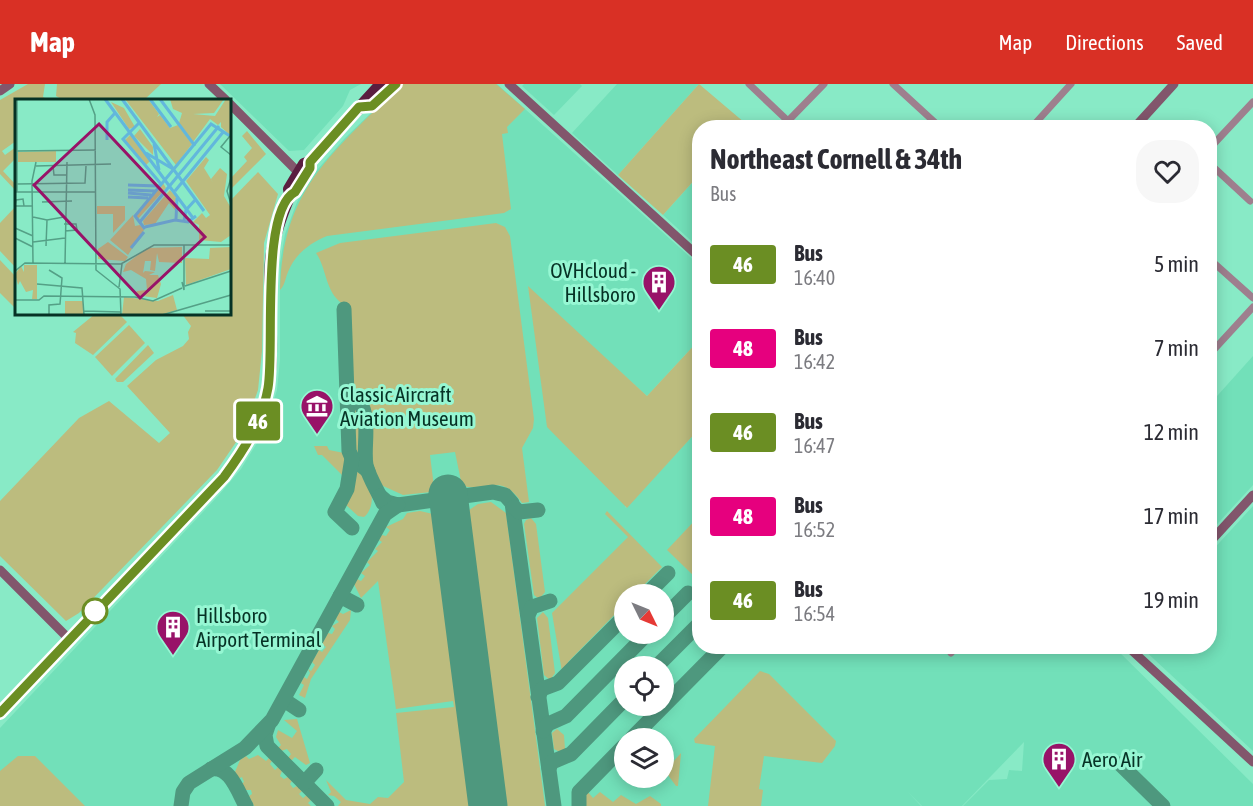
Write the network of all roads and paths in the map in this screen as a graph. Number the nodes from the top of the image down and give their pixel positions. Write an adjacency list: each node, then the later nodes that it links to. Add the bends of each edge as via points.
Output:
1 (10, 84): 11 (main road)
2 (209, 84): 12 (main road)
3 (381, 84): 15 (highway)
4 (396, 84): 15 (highway, via 372,106)
5 (509, 84): 25 (main road)
6 (748, 84): 7 (street, via 786,119 791,119)
7 (824, 84)
8 (1071, 84): 17 (street)
9 (1174, 84): 18 (main road)
10 (898, 86): 16 (street)
11 (0, 91)
12 (225, 99)
13 (1253, 102): 19 (street)
14 (231, 105): 22 (main road)
15 (359, 107): 20 (highway)
16 (933, 120)
17 (1038, 120)
18 (1141, 120)
19 (1217, 140)
20 (310, 162): 22 (highway); 23 (highway, via 310,168)
21 (1217, 170): 24 (street)
22 (298, 172): 23 (highway)
23 (290, 195): 33 (highway, via 273,248 272,352 268,387 254,430 224,477)
24 (1250, 201)
25 (692, 252)
26 (1217, 266): 27 (street)
27 (1253, 298)
28 (1253, 307): 29 (street)
29 (1217, 345)
30 (1253, 495): 31 (main road)
31 (1217, 534)
32 (0, 570): 33 (main road)
33 (69, 639): 35 (highway)
34 (1136, 654): 36 (main road)
35 (0, 713)
36 (1253, 762)

